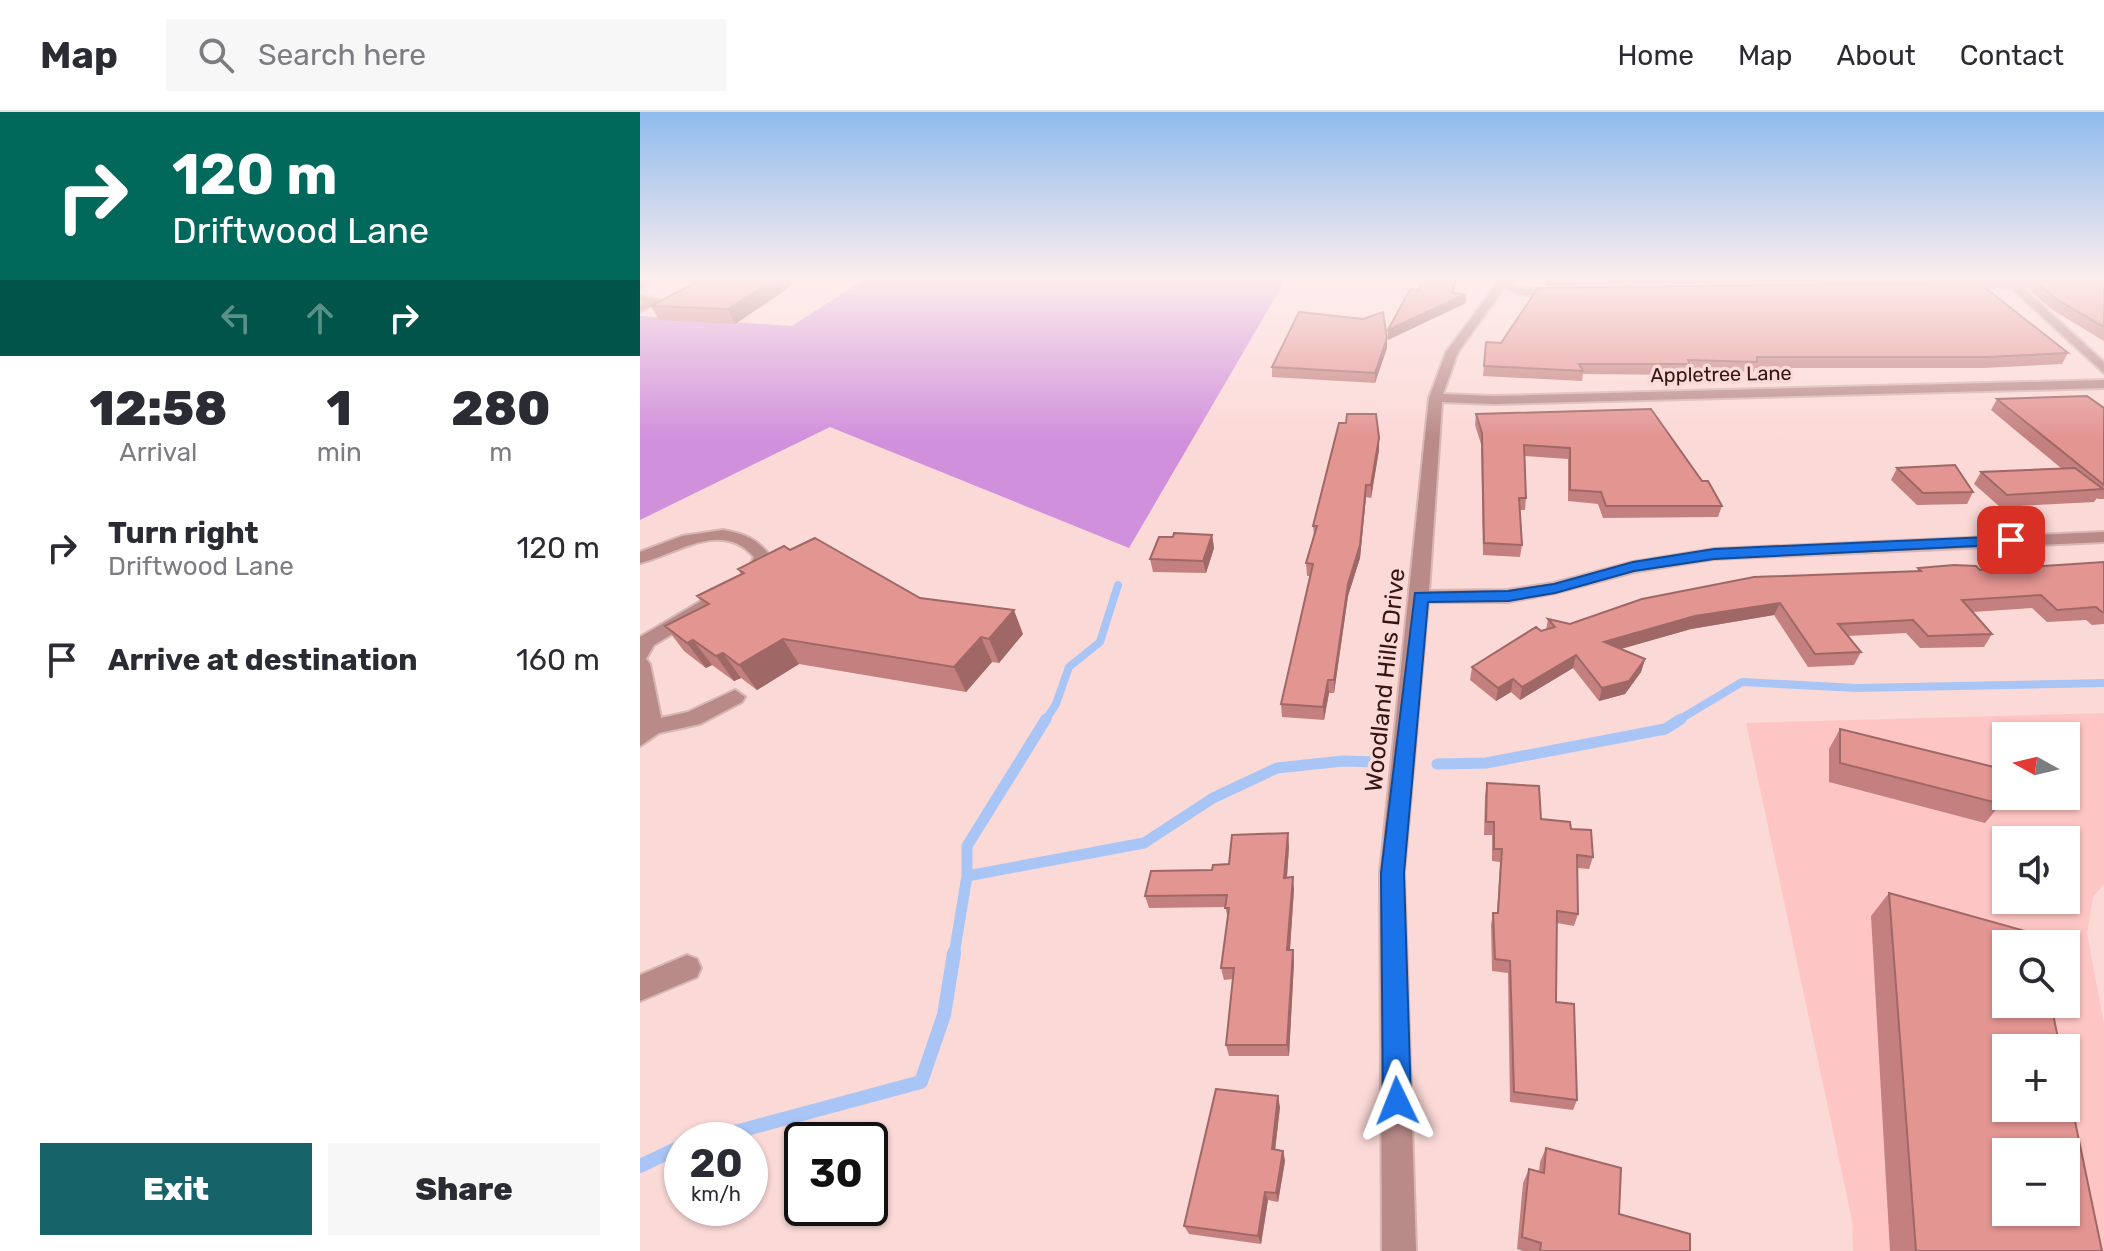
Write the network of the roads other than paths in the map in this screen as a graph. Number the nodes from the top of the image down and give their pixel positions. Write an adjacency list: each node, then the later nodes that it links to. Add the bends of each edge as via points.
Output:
1 (1466, 332): 5 (street, Woodland Hills Drive, via 1438,377)
2 (2064, 332): 3 (street)
3 (2104, 369)
4 (2104, 384): 5 (street, Appletree Lane)
5 (1436, 398): 8 (street, Woodland Hills Drive)
6 (2104, 537): 8 (street, via 1714,554 1508,596)
7 (640, 558): 9 (street, via 699,538 732,534 755,542 763,557 752,578 647,641)
8 (1420, 597): 15 (street, Woodland Hills Drive, via 1392,873)
9 (640, 654)
10 (640, 664): 12 (street)
11 (735, 697): 12 (street, via 693,719)
12 (647, 733)
13 (687, 968): 14 (street)
14 (640, 988)
15 (1399, 1251)

